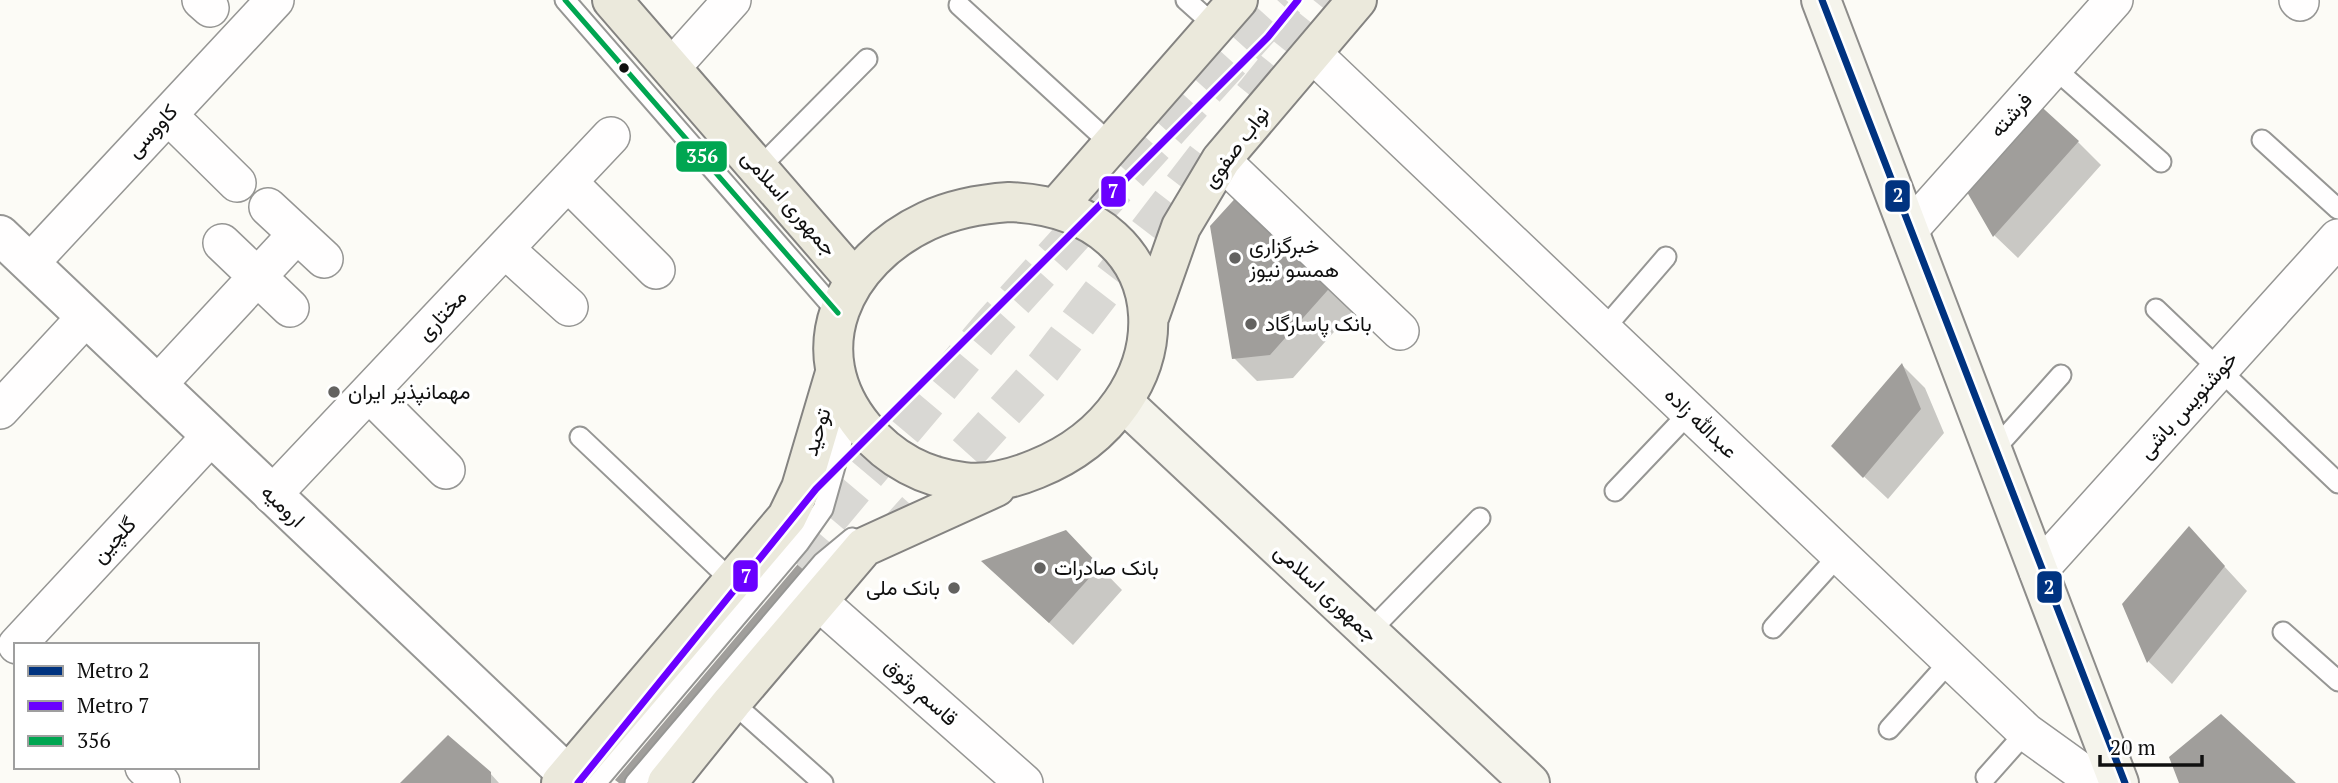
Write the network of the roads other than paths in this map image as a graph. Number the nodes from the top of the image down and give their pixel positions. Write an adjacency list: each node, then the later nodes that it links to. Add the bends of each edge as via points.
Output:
1 (275, 0): 15 (street, کاووسی)
2 (565, 0): 38 (lane)
3 (612, 0): 13 (main road, جمهوری اسلامی)
4 (732, 0): 13 (street)
5 (1186, 0): 10 (lane)
6 (1357, 0): 11 (main road, نواب صفوی)
7 (1821, 0): 27 (main road)
8 (2114, 0): 14 (street, فرشته)
9 (959, 5): 18 (lane)
10 (1226, 13): 18 (main road)
11 (1312, 53): 19 (main road, نواب صفوی); 44 (street, عبدالله زاده)
12 (867, 59): 21 (lane)
13 (671, 68): 21 (main road, جمهوری اسلامی)
14 (2054, 68): 20 (lane); 27 (street, فرشته)
15 (167, 115): 23 (street); 35 (street, کاووسی)
16 (611, 136): 22 (street, مختاری)
17 (2262, 140): 26 (lane)
18 (1112, 145): 25 (main road)
19 (1221, 160): 42 (main road, نواب صفوی, via 1181,227); 45 (street)
20 (2161, 162)
21 (759, 169): 38 (main road, جمهوری اسلامی)
22 (568, 182): 32 (street, مختاری); 36 (street)
23 (237, 183)
24 (268, 207): 28 (street)
25 (1056, 208): 38 (main road, via 1033,203 982,204 926,221 882,251); 42 (main road, via 1093,225 1128,255 1146,292)
26 (2338, 209)
27 (1909, 230): 57 (main road)
28 (297, 234): 34 (street); 37 (street)
29 (0, 235): 35 (street, ارومیه)
30 (2338, 238): 46 (street, خوشنویس باشی)
31 (222, 243): 37 (street)
32 (505, 249): 39 (street); 50 (street, مختاری)
33 (1666, 257): 44 (lane)
34 (324, 259)
35 (30, 263): 43 (street, ارومیه)
36 (656, 270)
37 (257, 277): 40 (street); 49 (street)
38 (847, 296): 47 (main road, via 834,331)
39 (569, 307)
40 (290, 308)
41 (2156, 309): 46 (lane)
42 (1150, 315): 51 (main road, via 1144,355)
43 (86, 317): 49 (street, ارومیه); 52 (street)
44 (1603, 330): 54 (street, عبدالله زاده)
45 (1400, 331)
46 (2219, 371): 61 (lane); 66 (street, خوشنویس باشی)
47 (835, 373): 53 (main road); 67 (main road, توحید, via 787,517)
48 (2060, 375): 57 (lane)
49 (157, 385): 55 (street, ارومیه)
50 (369, 393): 58 (street); 63 (street, مختاری)
51 (1123, 402): 59 (main road, via 1088,440 1056,461); 70 (main road, جمهوری اسلامی)
52 (0, 410)
53 (851, 410): 60 (main road, via 871,436 910,466 936,478); 80 (lane, via 823,509 799,543)
54 (1690, 412): 62 (lane); 65 (street, عبدالله زاده)
55 (211, 436): 63 (street, ارومیه); 72 (street, گلچین)
56 (580, 437): 67 (lane)
57 (1993, 450): 66 (main road)
58 (446, 470)
59 (1022, 475): 60 (main road); 68 (main road, via 864,547)
60 (967, 483): 82 (lane, via 854,536 823,562)
61 (2338, 483)
62 (1615, 491)
63 (272, 495): 80 (street, ارومیه)
64 (1480, 517): 70 (lane)
65 (1839, 555): 69 (lane); 73 (street, عبدالله زاده)
66 (2038, 571): 88 (main road)
67 (732, 581): 80 (main road, توحید)
68 (818, 601): 75 (main road); 85 (street, قاسم وثوق)
69 (1773, 628)
70 (1368, 632): 86 (main road, جمهوری اسلامی)
71 (2283, 632): 74 (lane)
72 (19, 643)
73 (1951, 660): 76 (lane); 77 (street, عبدالله زاده)
74 (2338, 681)
75 (732, 702): 83 (main road); 84 (lane)
76 (1889, 729)
77 (2026, 732): 79 (lane); 87 (street, عبدالله زاده)
78 (146, 769): 81 (street)
79 (1986, 777)
80 (575, 780)
81 (161, 783)
82 (635, 783)
83 (667, 783)
84 (823, 783)
85 (1024, 783)
86 (1530, 783)
87 (2097, 783)
88 (2119, 783)

